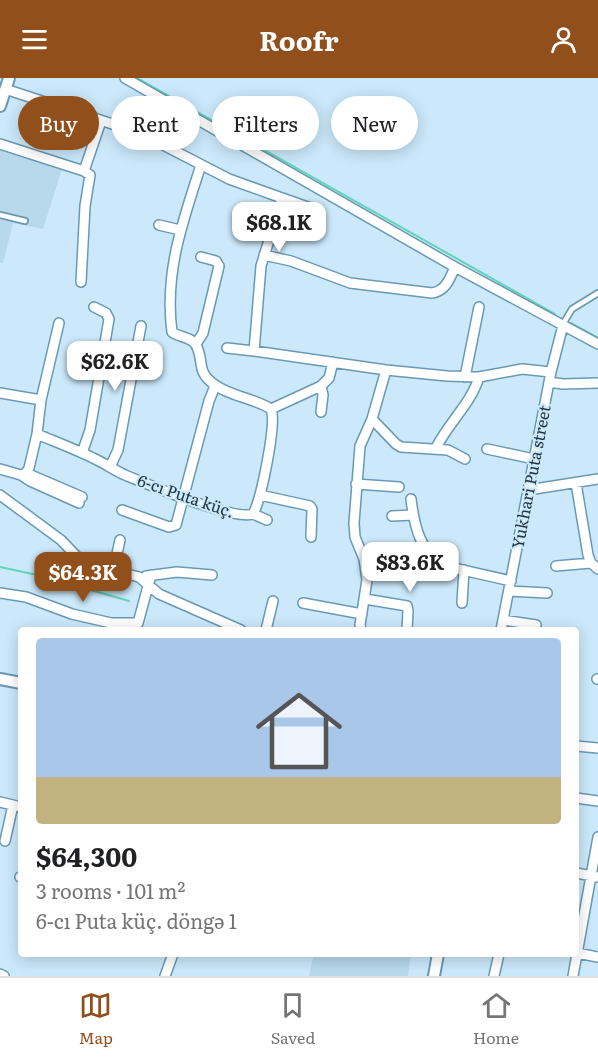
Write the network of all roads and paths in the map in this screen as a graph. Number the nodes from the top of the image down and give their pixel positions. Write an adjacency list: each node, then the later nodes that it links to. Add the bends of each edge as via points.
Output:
1 (125, 78): 16 (street)
2 (7, 84): 3 (street); 4 (street)
3 (0, 106)
4 (101, 121): 6 (street, via 140,133); 7 (street)
5 (0, 144): 7 (street)
6 (201, 165): 8 (street); 13 (street)
7 (84, 171): 17 (street, via 90,175)
8 (282, 198): 9 (street); 14 (street)
9 (316, 210)
10 (0, 215): 11 (lane)
11 (25, 221)
12 (159, 225): 13 (street)
13 (180, 230): 25 (street, via 171,274 172,332)
14 (264, 255): 16 (street, via 350,283 432,293 445,286); 27 (street)
15 (201, 257): 25 (street, via 216,261 219,266 203,333)
16 (455, 267): 22 (street)
17 (81, 282)
18 (598, 293): 22 (lane, via 572,309)
19 (94, 308): 45 (street, via 106,313 108,320 90,430)
20 (479, 308): 31 (street)
21 (59, 323): 38 (street)
22 (563, 325): 24 (street); 30 (street, Yukhari Puta street)
23 (141, 326): 48 (street, via 118,450)
24 (598, 344)
25 (196, 345): 35 (street, via 202,374)
26 (227, 348): 27 (street)
27 (254, 351): 28 (street)
28 (333, 362): 29 (street); 36 (street, via 329,378)
29 (386, 370): 31 (street); 41 (street)
30 (551, 372): 32 (street, via 522,369); 33 (street, Yukhari Puta street)
31 (465, 377): 32 (street)
32 (479, 377): 43 (street, via 470,398)
33 (549, 382): 34 (street); 47 (street, Yukhari Puta street)
34 (598, 383)
35 (215, 386): 39 (street); 58 (street)
36 (321, 386): 39 (street); 40 (street)
37 (0, 393): 38 (street)
38 (41, 400): 42 (street)
39 (271, 409): 57 (street, 6-cı Puta küç., via 272,429)
40 (321, 412)
41 (372, 419): 43 (street, via 401,447); 53 (street, via 360,446)
42 (37, 434): 45 (street, 6-cı Puta küç.); 50 (street)
43 (436, 448): 46 (street)
44 (487, 449): 47 (street)
45 (82, 453): 48 (street, 6-cı Puta küç.)
46 (465, 459)
47 (534, 459): 55 (street, Yukhari Puta street)
48 (110, 467): 58 (street, 6-cı Puta küç.)
49 (0, 470): 50 (street)
50 (24, 474): 60 (street)
51 (598, 479): 52 (street)
52 (576, 483): 55 (street); 69 (street, via 588,555)
53 (356, 484): 54 (street); 80 (street, via 355,537 367,571)
54 (399, 487)
55 (528, 490): 75 (street, Yukhari Puta street)
56 (0, 495): 71 (street, via 61,540 83,563)
57 (260, 495): 62 (street, 6-cı Puta küç.); 66 (street, via 310,506)
58 (183, 497): 61 (street, via 173,527); 62 (street, 6-cı Puta küç., via 226,512)
59 (411, 499): 63 (street)
60 (80, 500)
61 (122, 510)
62 (253, 514): 65 (street)
63 (413, 515): 64 (street); 70 (street, via 430,555 445,567)
64 (392, 516)
65 (267, 520)
66 (311, 537)
67 (120, 540): 71 (street)
68 (556, 566): 69 (street)
69 (595, 566)
70 (464, 570): 75 (street); 83 (street)
71 (113, 572): 74 (street)
72 (152, 575): 73 (street); 74 (street); 76 (street)
73 (212, 575)
74 (139, 577): 76 (street)
75 (511, 580): 77 (street, Yukhari Puta street)
76 (148, 586): 87 (street); 88 (street)
77 (509, 591): 79 (street); 85 (street, Yukhari Puta street)
78 (0, 593): 87 (street, via 26,597 64,612)
79 (547, 593)
80 (366, 599): 84 (street); 91 (street, via 406,606)
81 (273, 601): 89 (street)
82 (303, 603): 84 (street)
83 (462, 603)
84 (362, 614): 90 (street)
85 (502, 625): 86 (street)
86 (536, 625)
87 (137, 626)
88 (234, 627)
89 (267, 627)
90 (361, 627)
91 (407, 627)
92 (0, 679): 93 (street)
93 (18, 682)
94 (579, 746): 95 (street)
95 (598, 748)
96 (579, 798): 97 (street)
97 (598, 801)
98 (0, 802): 99 (street)
99 (17, 806): 101 (street)
100 (598, 837): 103 (street)
101 (5, 841)
102 (579, 873): 103 (street)
103 (595, 876): 104 (street)
104 (579, 944)
105 (579, 953): 110 (street)
106 (171, 957): 111 (street)
107 (437, 957): 112 (street)
108 (498, 957): 113 (street)
109 (576, 957): 114 (street)
110 (598, 957)
111 (165, 976)
112 (434, 976)
113 (494, 976)
114 (573, 976)

